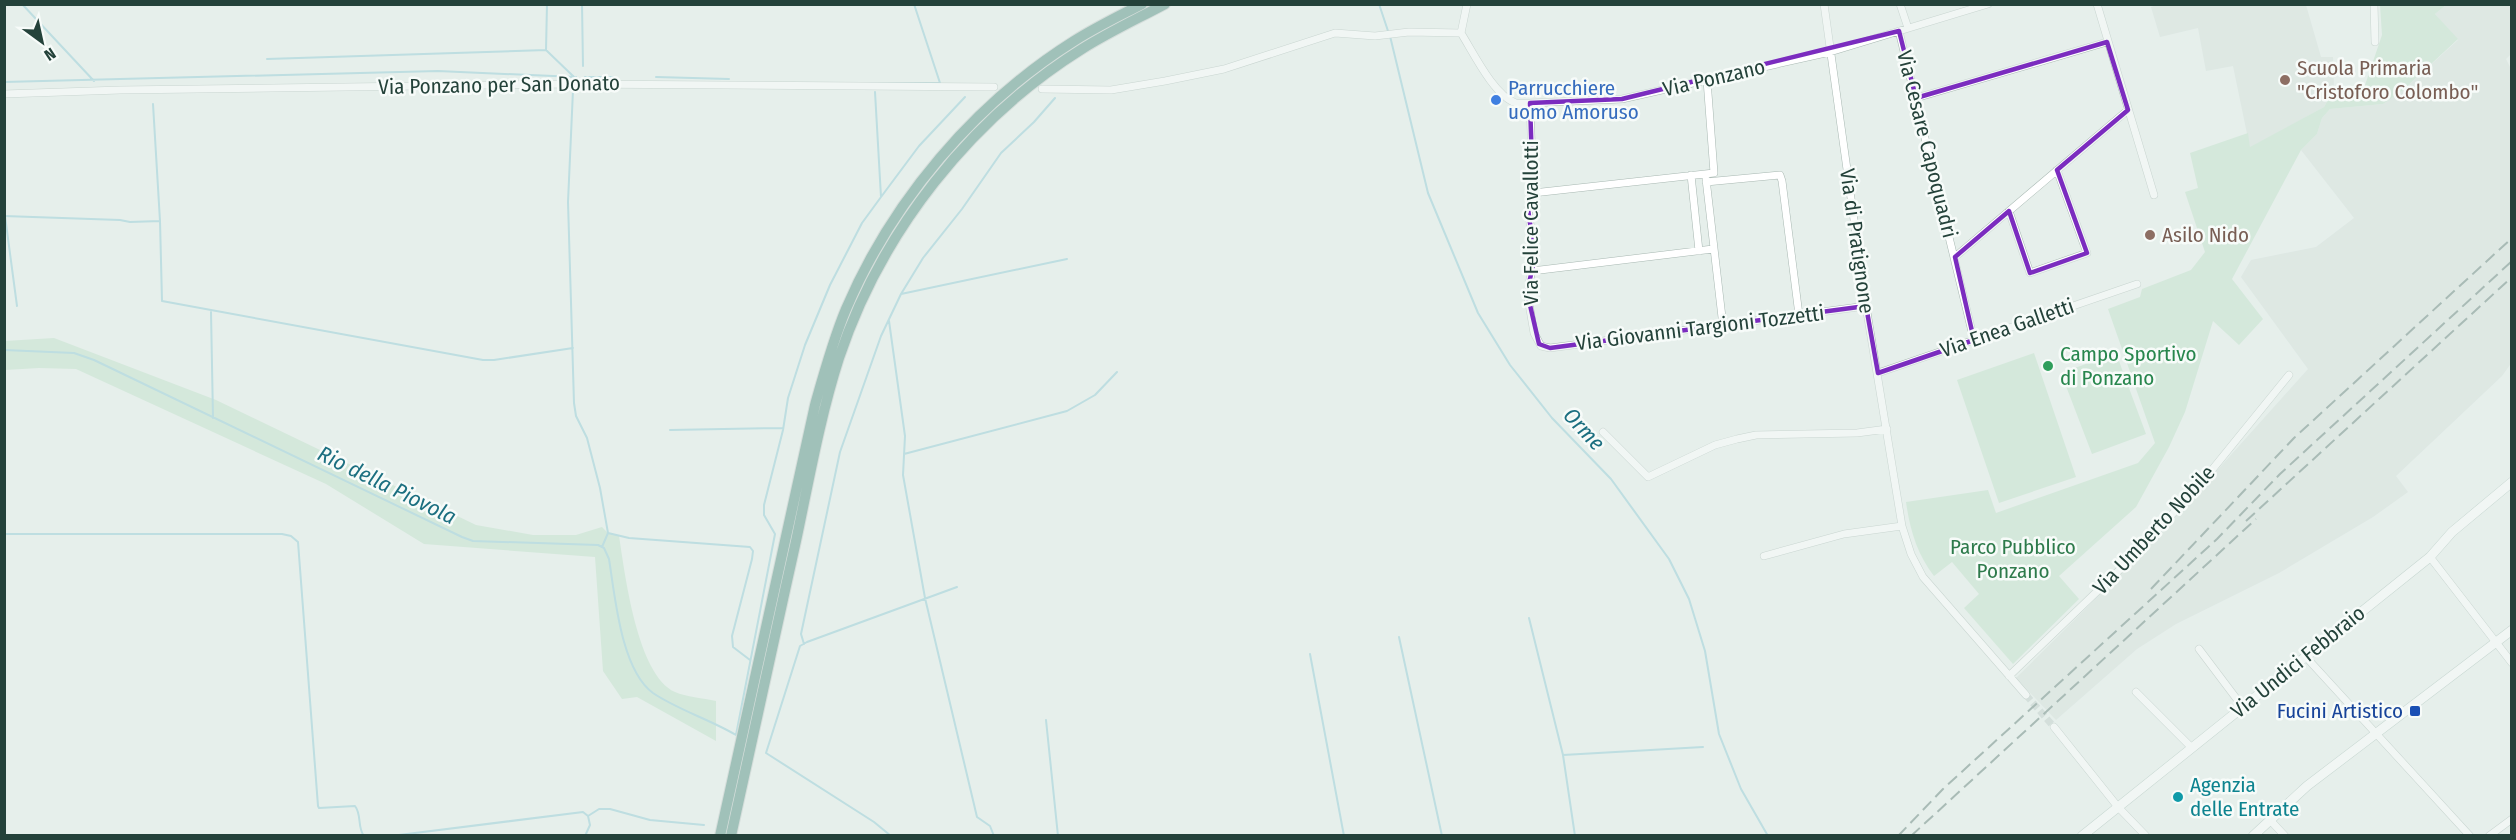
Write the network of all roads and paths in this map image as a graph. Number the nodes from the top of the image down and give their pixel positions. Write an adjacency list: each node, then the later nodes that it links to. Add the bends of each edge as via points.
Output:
1 (1142, 4): 61 (highway, via 1073,42 990,106 926,176 887,232 859,282 814,405)
2 (1165, 4): 62 (highway, via 1081,49 1010,103 951,162 913,211 878,270 839,359)
3 (1467, 4): 11 (street)
4 (1824, 4): 14 (street, Via di Pratignone)
5 (1900, 4): 9 (street)
6 (1988, 4): 9 (street, Via Ponzano)
7 (2097, 4): 12 (street)
8 (2374, 4): 13 (street)
9 (1908, 28): 10 (street, Via Ponzano)
10 (1899, 31): 14 (street, Via Ponzano); 19 (street, Via Cesare Capoquadri)
11 (1461, 33): 17 (street, via 1335,33 1224,69 1111,90); 20 (street, Via Ponzano, via 1496,89 1517,103)
12 (2107, 42): 19 (street); 21 (street)
13 (2375, 42)
14 (1830, 52): 15 (street, Via Ponzano); 33 (street, Via di Pratignone)
15 (1707, 80): 20 (street, Via Ponzano, via 1622,99); 24 (street, via 1714,173)
16 (994, 87): 18 (street, Via Ponzano per San Donato, via 574,84)
17 (1042, 89)
18 (4, 94)
19 (1916, 98): 30 (street, Via Cesare Capoquadri)
20 (1530, 103): 25 (street, Via Felice Cavallotti)
21 (2128, 110): 22 (street); 26 (street)
22 (2057, 170): 27 (street); 27 (street, via 2086,254 2030,273)
23 (1691, 175): 24 (street); 25 (street); 29 (street)
24 (1706, 178): 28 (street); 34 (street, via 1780,175)
25 (1533, 193): 31 (street, Via Felice Cavallotti, via 1528,209 1535,257)
26 (2154, 195)
27 (2009, 212): 30 (street)
28 (1713, 249): 29 (street); 35 (street)
29 (1699, 251): 31 (street)
30 (1954, 257): 36 (street, Via Cesare Capoquadri)
31 (1532, 271): 37 (street, Via Felice Cavallotti, via 1527,292)
32 (2137, 284): 36 (street, Via Enea Galletti)
33 (1866, 306): 34 (street, Via Giovanni Targioni Tozzetti); 38 (street, Via di Pratignone)
34 (1799, 315): 35 (street, Via Giovanni Targioni Tozzetti)
35 (1723, 326): 37 (street, Via Giovanni Targioni Tozzetti, via 1550,348)
36 (1974, 340): 38 (street, Via Enea Galletti)
37 (1537, 341)
38 (1878, 373): 40 (street, Via di Pratignone)
39 (2289, 375): 51 (street, Via Umberto Nobile, via 2207,476 2135,555)
40 (1887, 429): 41 (street, via 1747,437 1715,446 1648,477); 43 (street, Via di Pratignone)
41 (1603, 432)
42 (2510, 485): 45 (main road, Via Undici Febbraio, via 2452,532)
43 (1902, 526): 44 (street, via 1844,534); 51 (street, Via di Pratignone, via 1923,577)
44 (1764, 556)
45 (2430, 557): 47 (street); 49 (main road, Via Undici Febbraio)
46 (2511, 630): 47 (main road)
47 (2495, 643): 50 (street); 56 (main road)
48 (2199, 649): 54 (street)
49 (2305, 656): 54 (main road, Via Undici Febbraio); 56 (street)
50 (2511, 663)
51 (2009, 676): 53 (street, Via di Pratignone)
52 (2136, 692): 57 (street)
53 (2026, 695)
54 (2242, 706): 57 (main road, Via Undici Febbraio)
55 (2054, 727): 58 (street)
56 (2376, 734): 60 (main road); 67 (street)
57 (2191, 747): 58 (main road, Via Undici Febbraio)
58 (2118, 807): 63 (main road, Via Undici Febbraio); 64 (street)
59 (2511, 819): 68 (street)
60 (2270, 820): 65 (main road); 66 (street)
61 (720, 836)
62 (731, 836)
63 (2082, 836)
64 (2146, 836)
65 (2253, 836)
66 (2285, 836)
67 (2470, 836)
68 (2489, 836)

